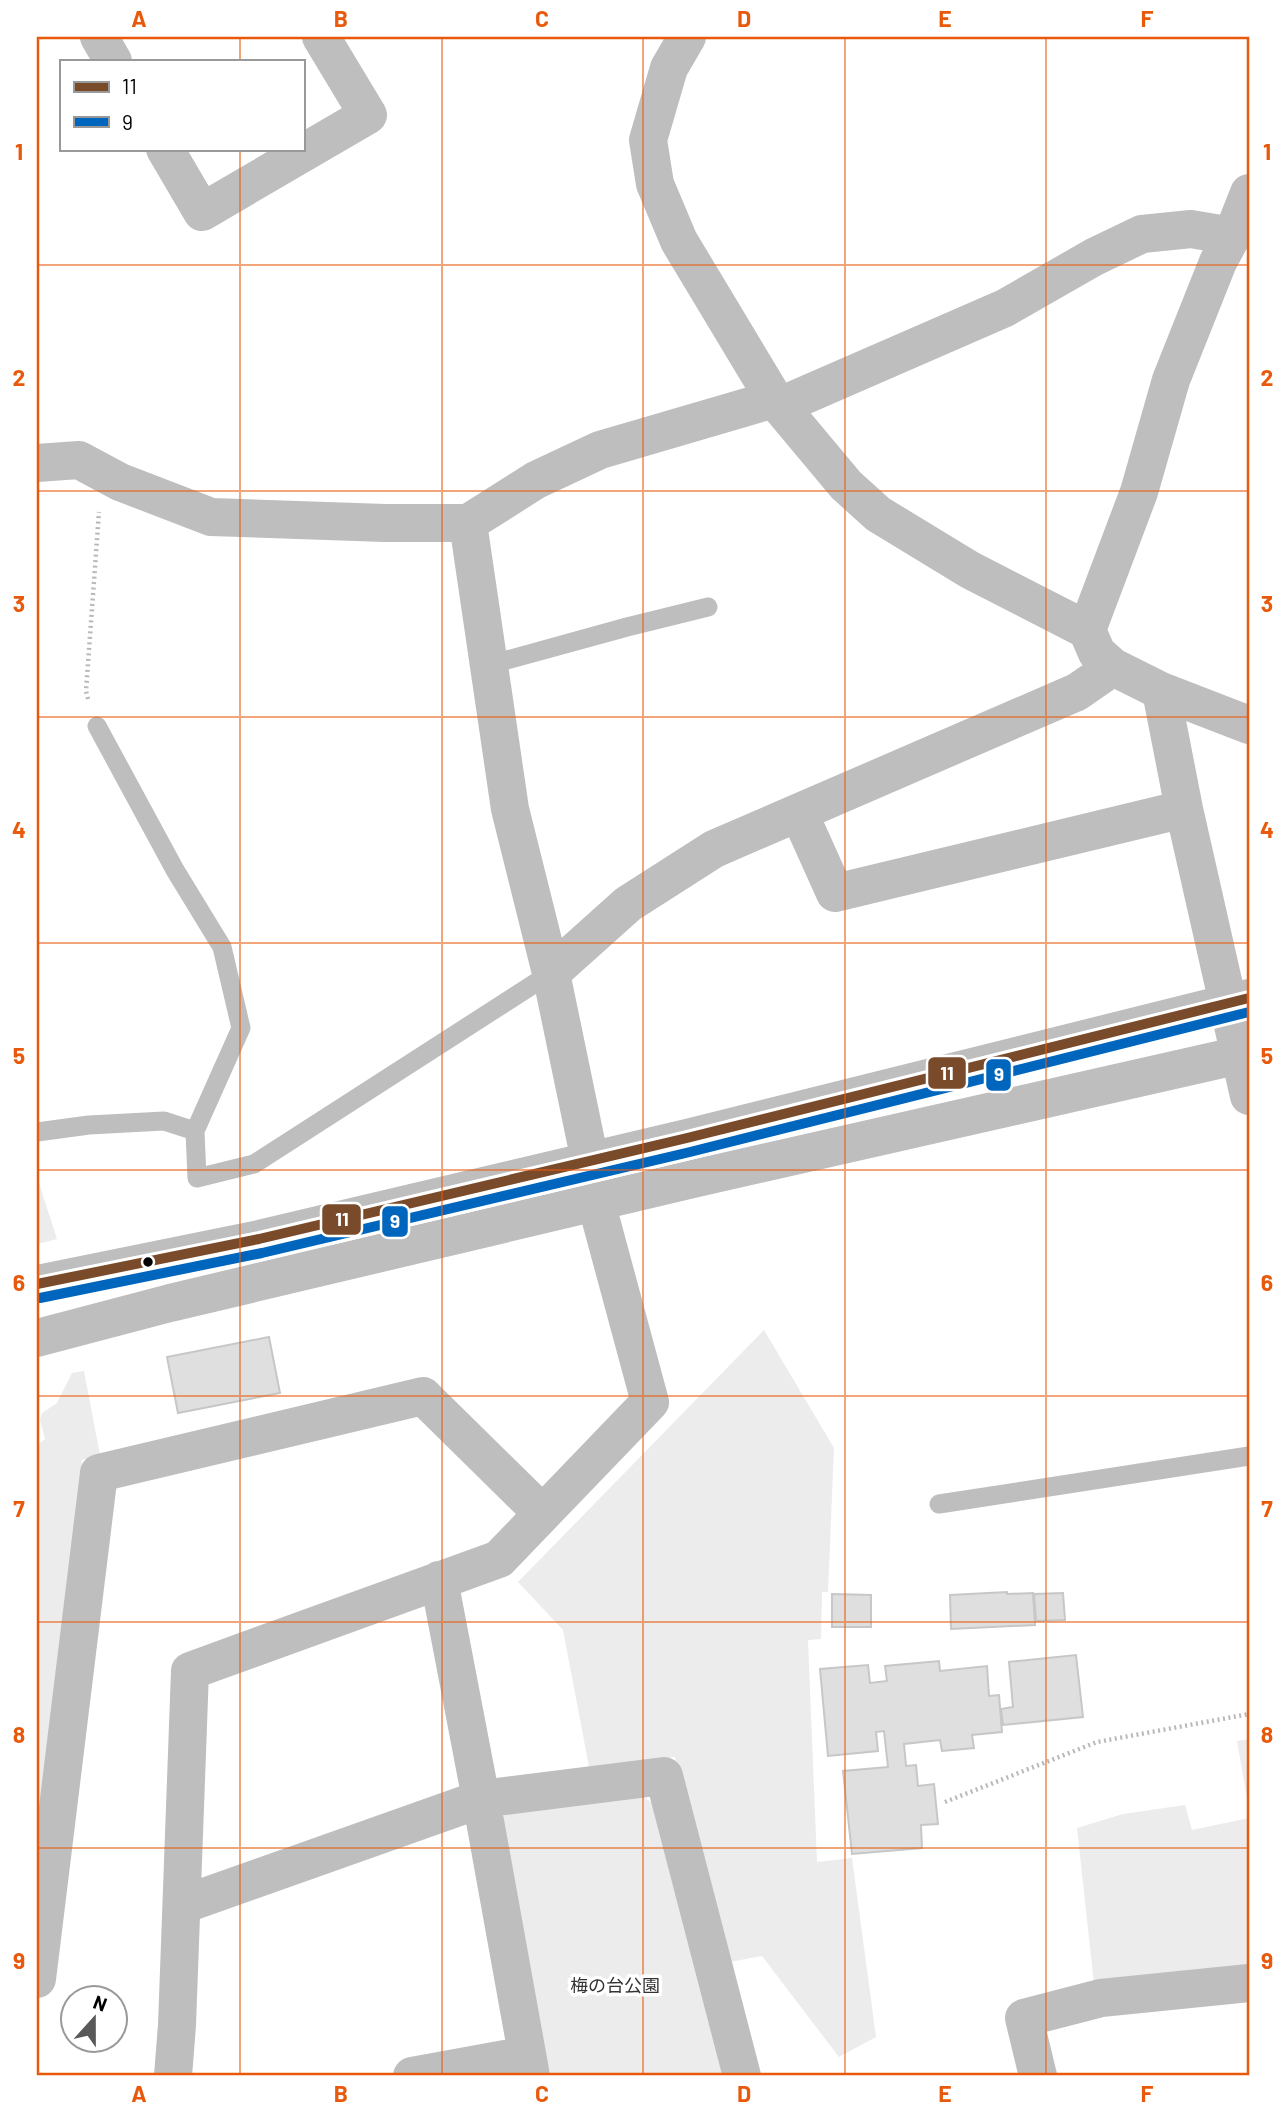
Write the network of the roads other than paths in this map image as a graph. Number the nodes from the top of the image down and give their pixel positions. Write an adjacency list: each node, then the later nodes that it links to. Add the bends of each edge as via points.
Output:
1 (99, 37): 4 (street)
2 (321, 37): 5 (street, via 368,116 202,212)
3 (687, 37): 8 (street, via 669,68 648,140 655,184 678,241)
4 (112, 60)
5 (165, 150)
6 (1249, 193): 7 (street)
7 (1233, 254): 8 (street, via 1191,229 1142,234 1005,308); 12 (street, via 1171,380 1139,492)
8 (777, 402): 10 (street, via 600,450 536,480); 12 (street, via 846,485 878,514 970,570)
9 (37, 463): 10 (street, via 79,460 120,482 211,517)
10 (468, 523): 13 (street)
11 (708, 607): 13 (lane)
12 (1087, 630): 14 (street, via 1097,653)
13 (489, 665): 20 (street, via 510,809)
14 (1113, 667): 15 (street); 19 (street, via 1077,692)
15 (1161, 691): 16 (street); 18 (street)
16 (1249, 725)
17 (97, 726): 24 (lane, via 222,947 242,1028)
18 (1184, 809): 19 (street, via 835,893); 21 (street)
19 (799, 813): 20 (street, via 714,849 628,904)
20 (551, 974): 24 (lane, via 254,1164 197,1178); 26 (street)
21 (1238, 1000): 22 (street); 26 (street)
22 (1245, 1054): 23 (street); 27 (street)
23 (1249, 1096)
24 (195, 1131): 25 (lane, via 164,1121)
25 (37, 1132)
26 (590, 1161): 28 (street, via 258,1240)
27 (596, 1202): 29 (street); 32 (street, via 650,1402)
28 (37, 1284)
29 (37, 1338)
30 (1249, 1456): 31 (lane)
31 (939, 1504)
32 (541, 1513): 33 (street, via 499,1559); 36 (street, via 423,1396 99,1473)
33 (439, 1580): 34 (street); 35 (street, via 190,1671)
34 (481, 1799): 35 (street); 38 (street); 41 (street, via 664,1776)
35 (182, 1905): 39 (street)
36 (37, 1979)
37 (1249, 1983): 42 (street, via 1101,1998 1024,2018)
38 (529, 2066): 40 (street)
39 (173, 2076)
40 (412, 2076)
41 (741, 2076)
42 (1038, 2076)

